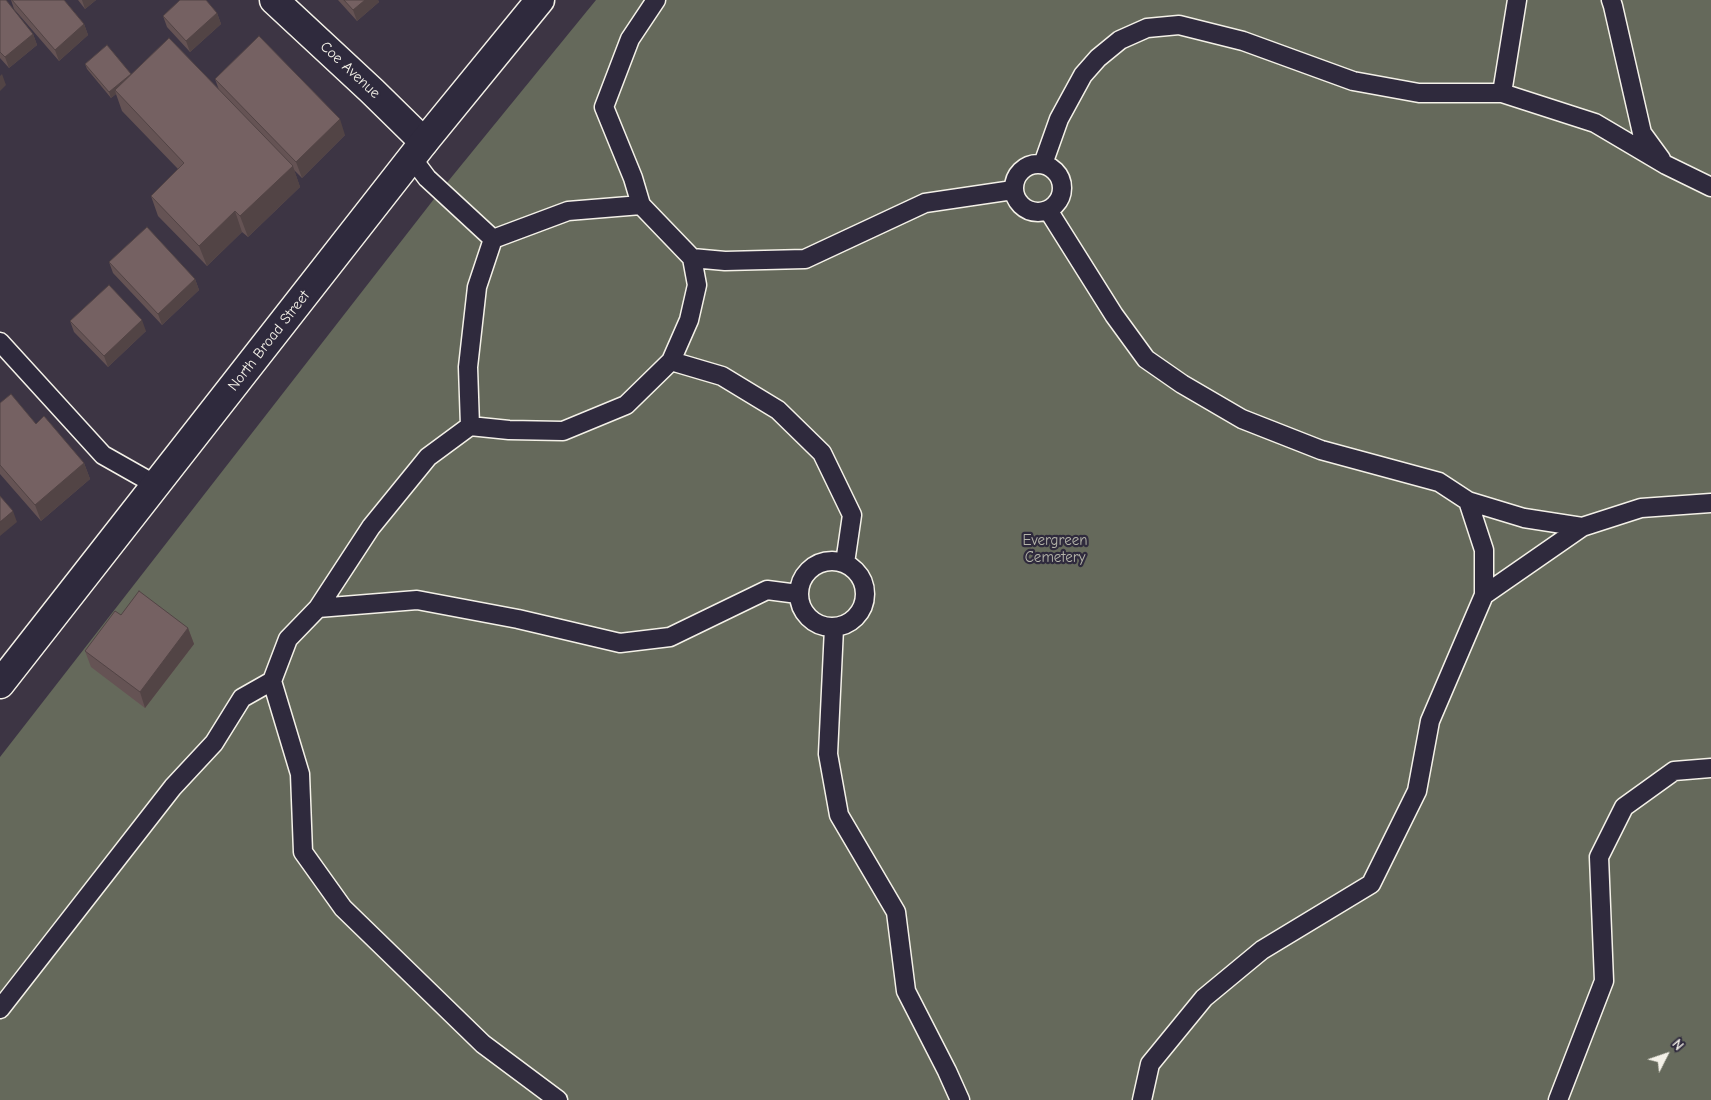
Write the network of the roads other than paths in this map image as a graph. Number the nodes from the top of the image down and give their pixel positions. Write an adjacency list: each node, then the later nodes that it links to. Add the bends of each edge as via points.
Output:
1 (274, 0): 7 (main road, Coe Avenue, via 372,91)
2 (540, 0): 7 (main road, North Broad Street)
3 (656, 0): 12 (lane, via 630,39 604,107)
4 (1517, 0): 6 (lane)
5 (1611, 0): 9 (lane, via 1642,133)
6 (1502, 93): 8 (lane, via 1419,92 1353,82 1242,41 1179,26 1147,28 1120,40 1083,75 1059,119); 9 (lane, via 1595,123)
7 (418, 150): 14 (lane, via 427,178); 19 (main road, North Broad Street)
8 (1043, 164): 11 (lane, via 1030,164 1023,168 1017,174); 13 (lane, via 1060,176 1062,184 1059,200)
9 (1666, 166): 10 (lane)
10 (1711, 187)
11 (1013, 190): 13 (lane, via 1019,204 1026,209 1040,213); 15 (lane, via 925,202 805,259 725,261)
12 (641, 205): 14 (lane, via 568,211); 15 (lane)
13 (1048, 210): 20 (lane, via 1114,315 1146,359 1182,384 1242,419 1321,450 1439,482)
14 (493, 239): 18 (lane, via 477,286 468,366)
15 (692, 258): 17 (lane, via 697,285 689,320)
16 (0, 342): 19 (lane, via 103,455)
17 (670, 361): 18 (lane, via 626,405 563,431); 23 (lane, via 722,376 778,410 822,453 852,514)
18 (470, 426): 26 (lane, via 422,464 371,527)
19 (156, 485): 28 (main road, North Broad Street)
20 (1468, 501): 22 (lane, via 1524,518); 25 (lane, via 1484,550)
21 (1711, 503): 22 (lane, via 1641,508)
22 (1582, 527): 25 (lane)
23 (846, 563): 24 (lane, via 829,561 813,566 805,573); 27 (lane, via 862,578 865,600 862,611 854,620)
24 (798, 594): 26 (lane, via 767,590 670,637 620,643 417,600); 27 (lane, via 800,605 813,622)
25 (1484, 595): 34 (lane, via 1430,721 1417,792 1372,884 1262,950 1204,998 1150,1064)
26 (318, 608): 29 (lane, via 288,639)
27 (834, 628): 33 (lane, via 828,754 839,815 896,912 906,991)
28 (3, 672)
29 (272, 681): 31 (lane, via 242,698 214,743 173,788); 32 (lane, via 300,774 303,852 350,915 483,1044)
30 (1711, 768): 35 (lane, via 1674,771 1624,807 1599,857 1604,981)
31 (0, 1010)
32 (558, 1100)
33 (960, 1100)
34 (1142, 1100)
35 (1558, 1100)

